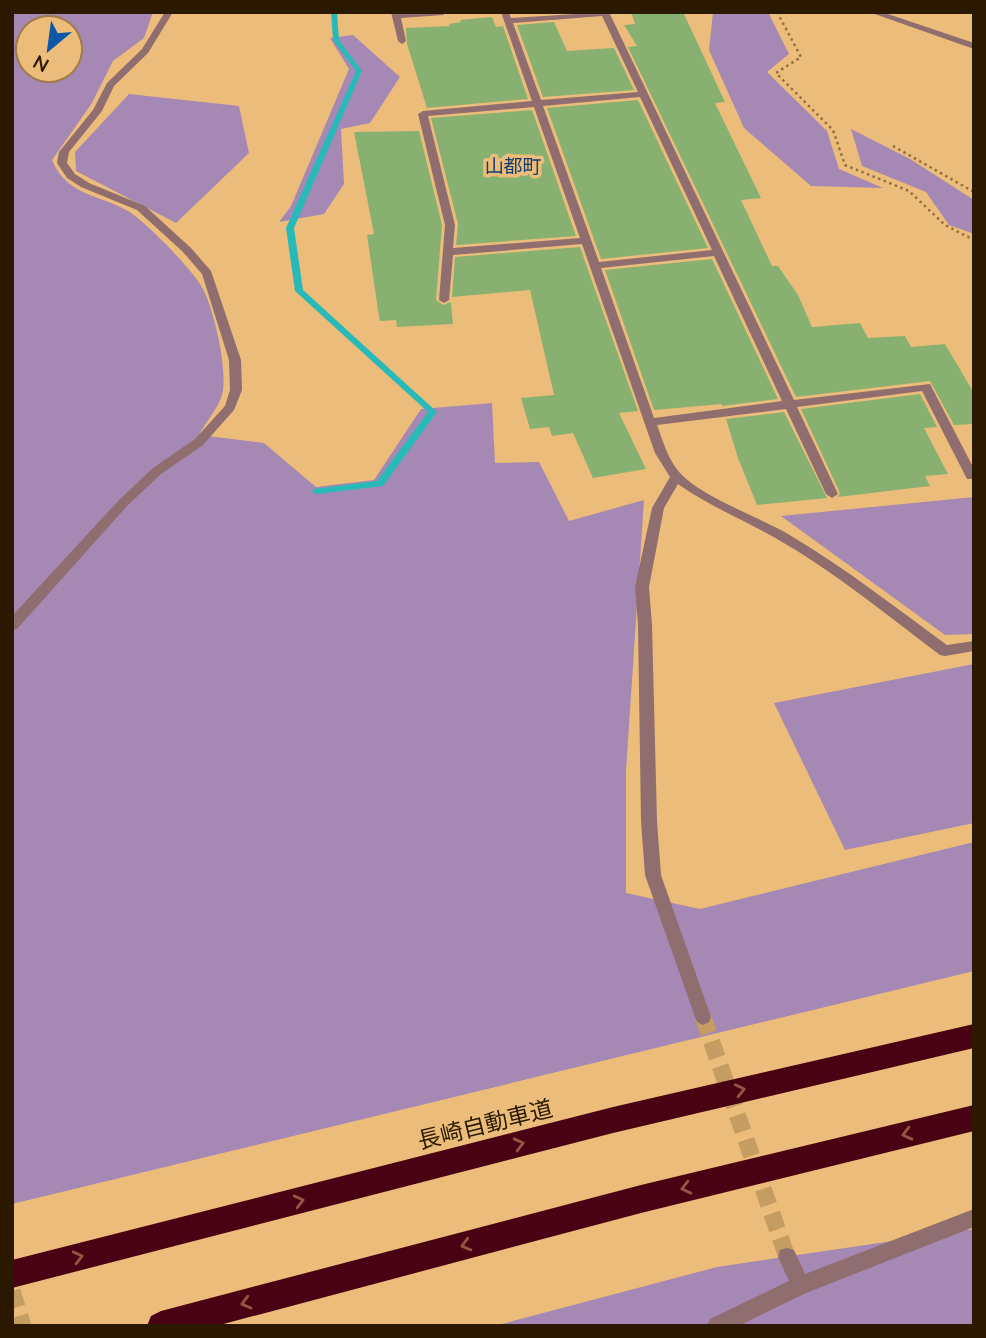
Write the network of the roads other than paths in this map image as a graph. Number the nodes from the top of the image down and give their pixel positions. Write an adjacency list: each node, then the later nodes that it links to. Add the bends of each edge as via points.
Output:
1 (169, 12): 21 (street, via 145,51 110,85 97,111 64,152 62,163 85,185 141,208 207,273 235,360 236,390 230,407 199,442 123,503)
2 (443, 12): 5 (street)
3 (873, 12): 8 (street)
4 (605, 13): 6 (street); 9 (street)
5 (396, 14): 7 (street)
6 (507, 17): 10 (street)
7 (402, 41)
8 (974, 46)
9 (643, 94): 10 (street); 13 (street)
10 (537, 105): 11 (street); 12 (street, via 423,114 450,225)
11 (585, 241): 12 (street); 14 (street)
12 (448, 252): 15 (street)
13 (718, 252): 14 (street); 16 (street)
14 (594, 266): 17 (street)
15 (444, 300)
16 (789, 405): 17 (street); 18 (street, via 926,387); 20 (street)
17 (650, 422): 19 (street)
18 (971, 476)
19 (676, 478): 22 (street, via 834,569 945,651); 23 (street, via 659,508 642,587 649,821 653,875)
20 (832, 494)
21 (12, 625)
22 (974, 646)
23 (704, 1017)
24 (974, 1036): 28 (highway, 長崎自動車道, one-way to 24, via 613,1120)
25 (974, 1118): 30 (highway, one-way to 30, via 641,1199)
26 (974, 1218): 29 (street)
27 (787, 1257): 29 (street)
28 (12, 1274)
29 (801, 1286): 31 (street)
30 (161, 1326)
31 (717, 1326)

